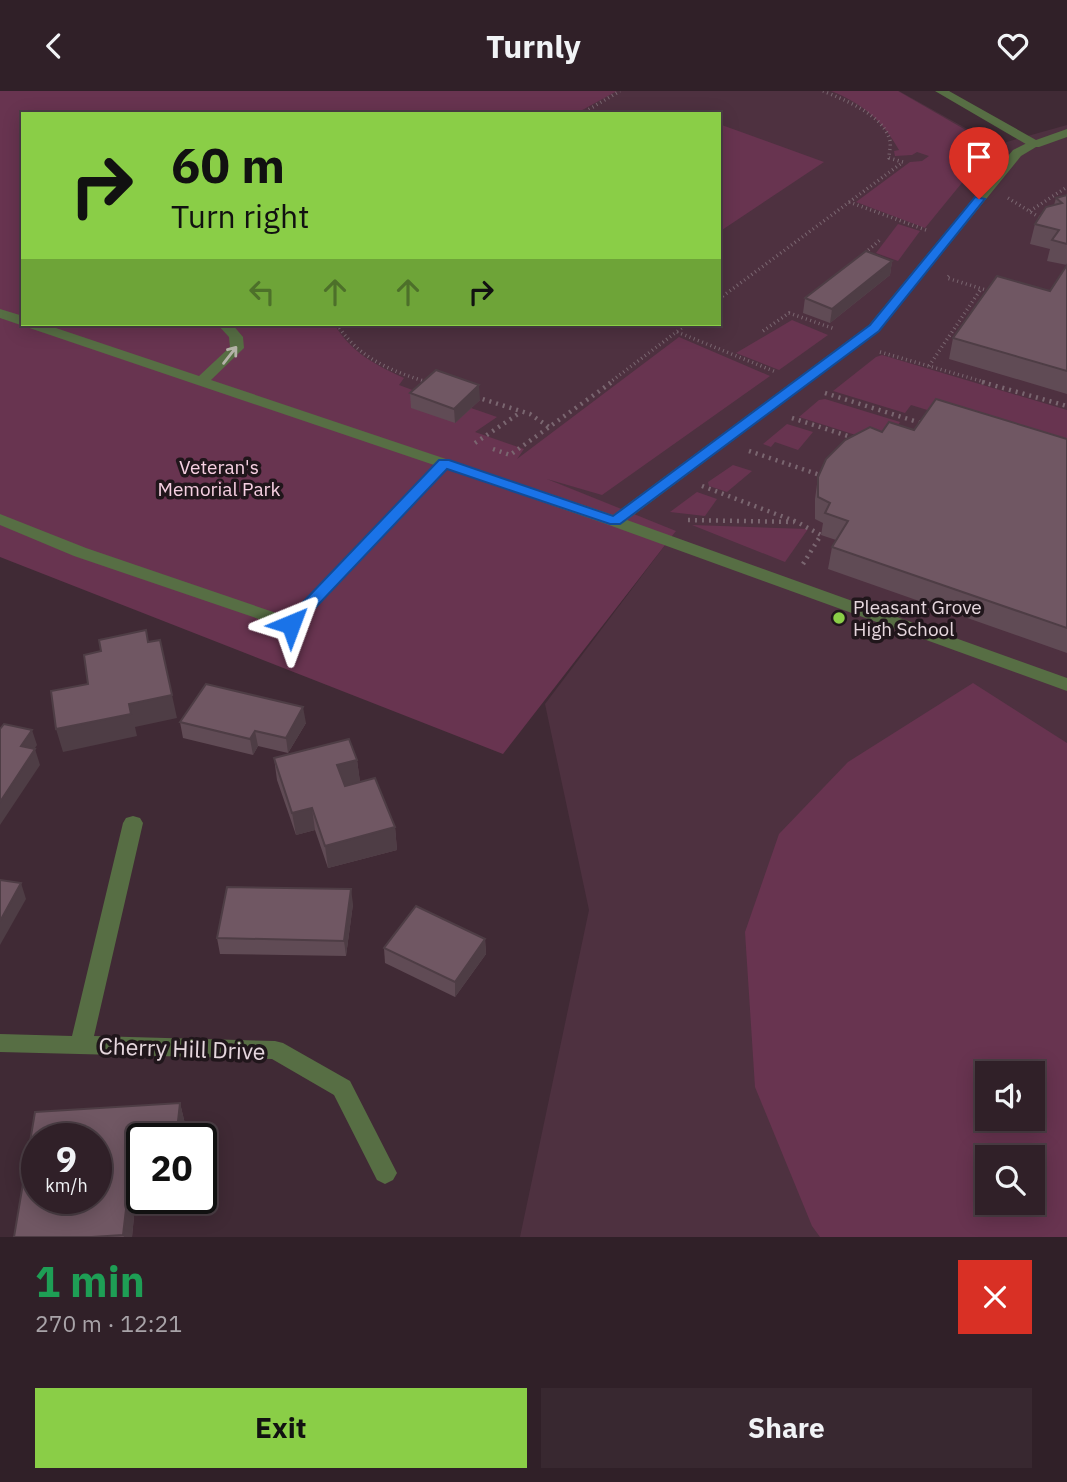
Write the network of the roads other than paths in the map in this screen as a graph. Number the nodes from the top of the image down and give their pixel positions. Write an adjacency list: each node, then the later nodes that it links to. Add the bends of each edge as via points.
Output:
1 (941, 91): 3 (street)
2 (1067, 133): 3 (street)
3 (1035, 144): 11 (street, via 1017,153 874,328)
4 (0, 313): 5 (street)
5 (21, 320)
6 (226, 326): 8 (street, one-way to 6, via 237,348 235,335)
7 (53, 327): 8 (street)
8 (202, 381): 9 (street)
9 (444, 463): 10 (street, via 291,624 80,552); 11 (street)
10 (0, 519)
11 (615, 521): 12 (street)
12 (1067, 685)
13 (133, 823): 15 (street)
14 (0, 1042): 15 (street, Cherry Hill Drive)
15 (81, 1045): 16 (street, Cherry Hill Drive, via 275,1050 342,1088)
16 (385, 1173)

